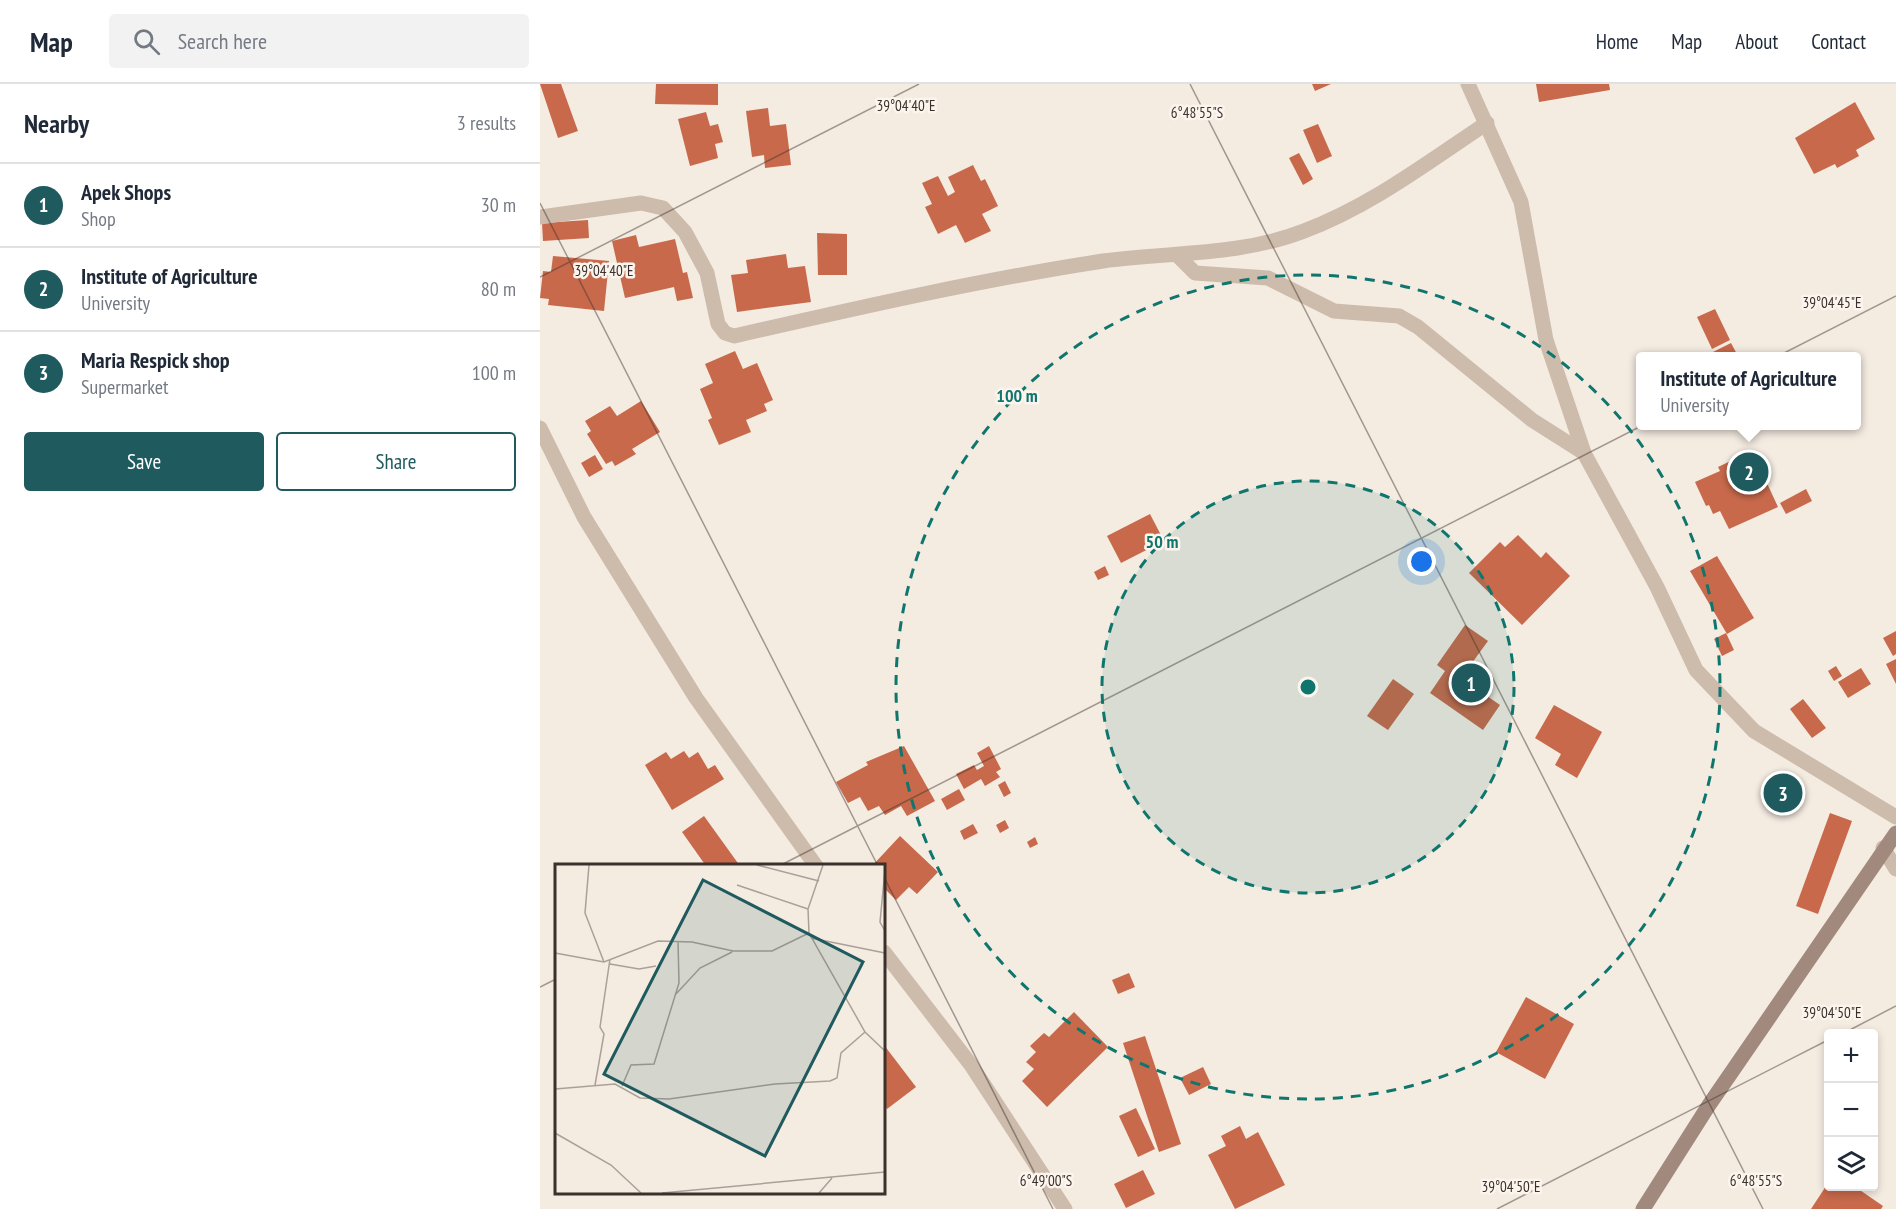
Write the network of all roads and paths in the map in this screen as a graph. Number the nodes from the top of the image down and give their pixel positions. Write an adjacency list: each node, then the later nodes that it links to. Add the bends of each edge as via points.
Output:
1 (1468, 84): 2 (street)
2 (1487, 123): 4 (street, via 1360,207 1303,232 1260,246); 6 (street, via 1521,202 1546,340)
3 (540, 217): 4 (street, via 641,203 663,208 685,232 707,273 718,324 734,336 971,283 1106,261)
4 (1177, 255): 6 (street, via 1196,273 1268,278 1334,311 1400,316 1532,420)
5 (540, 428): 10 (street, via 584,517 696,698)
6 (1584, 453): 7 (street, via 1657,587 1696,670 1754,731)
7 (1896, 818)
8 (1896, 833): 9 (street)
9 (1883, 848): 11 (street); 14 (street)
10 (815, 864)
11 (1896, 869)
12 (885, 953): 13 (street, via 971,1065)
13 (1065, 1209)
14 (1643, 1209)

